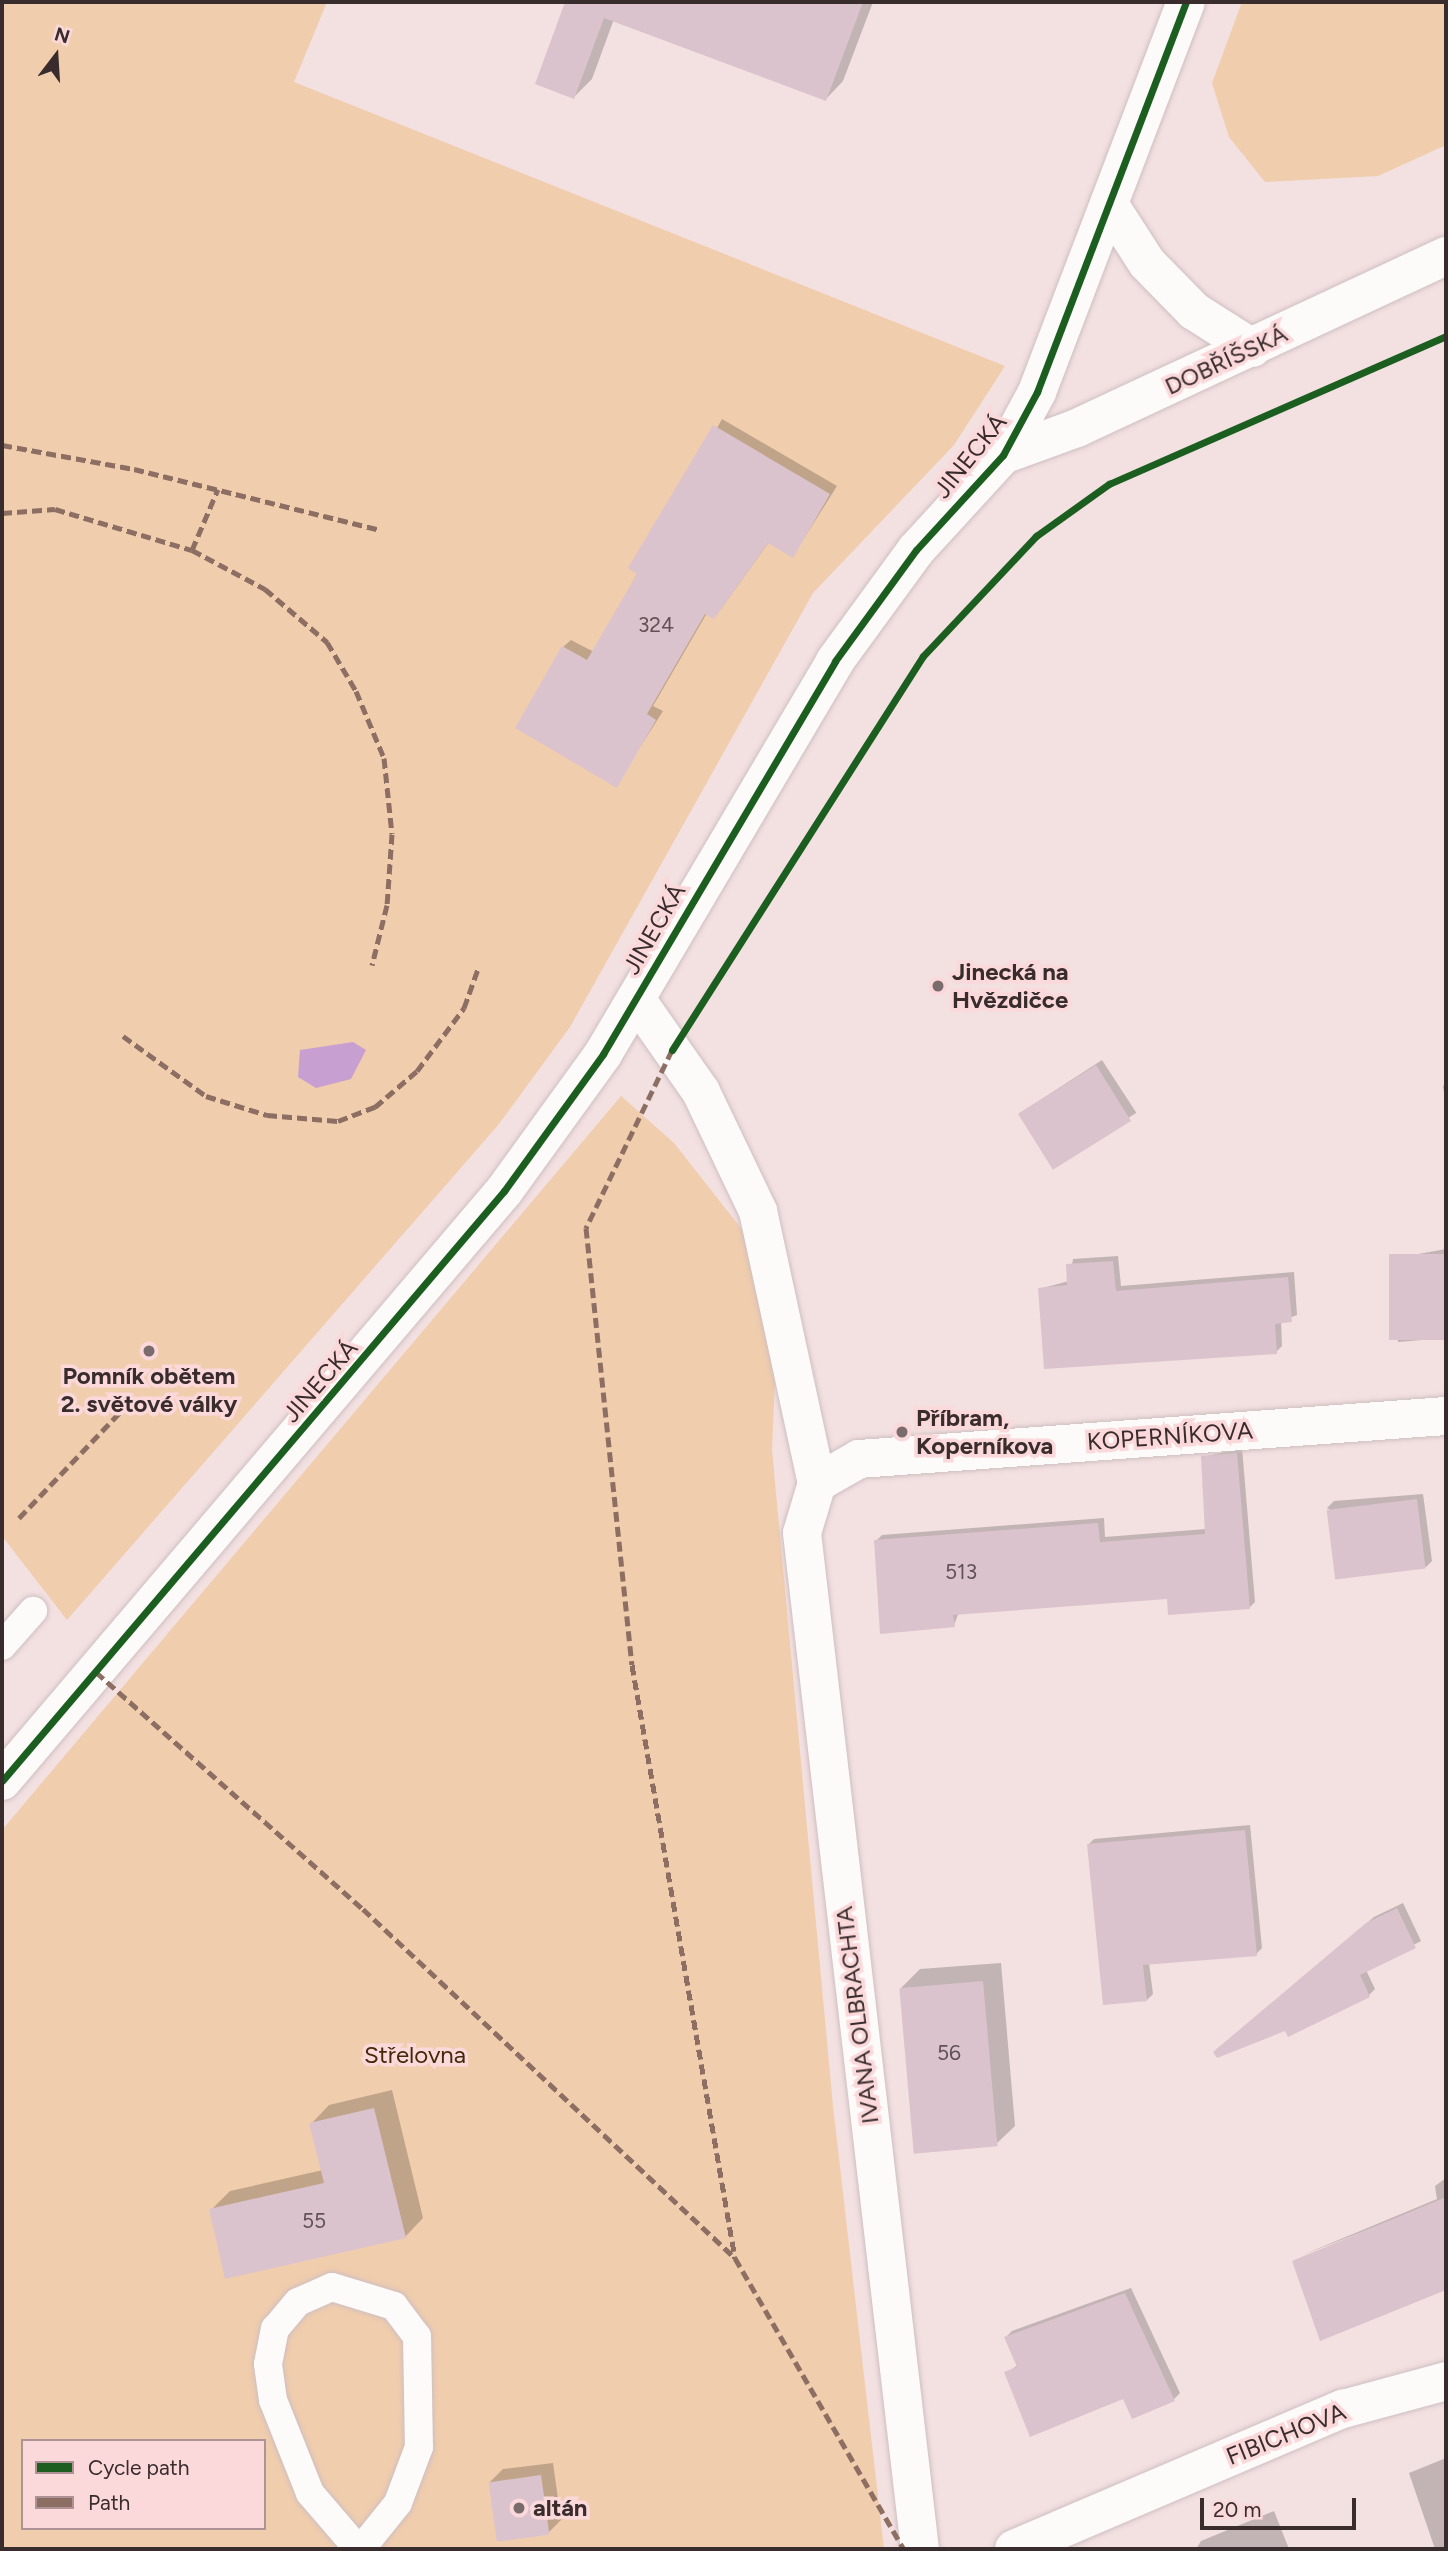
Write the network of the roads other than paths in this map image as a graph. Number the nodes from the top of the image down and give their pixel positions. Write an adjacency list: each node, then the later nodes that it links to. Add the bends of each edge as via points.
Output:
1 (1186, 2): 2 (street, JINECKÁ)
2 (1109, 204): 4 (street, via 1147,262 1194,311); 5 (street, JINECKÁ, via 1037,392)
3 (1446, 256): 4 (street, DOBŘÍŠSKÁ)
4 (1252, 348): 5 (street, DOBŘÍŠSKÁ)
5 (1003, 455): 6 (street, JINECKÁ, via 916,550 835,661)
6 (636, 999): 8 (street, via 701,1092 758,1211); 11 (street, JINECKÁ, via 603,1054 452,1256)
7 (1446, 1416): 8 (street, KOPERNÍKOVA, via 859,1458)
8 (817, 1483): 14 (street, IVANA OLBRACHTA, via 802,1533)
9 (33, 1611): 10 (lane)
10 (2, 1647)
11 (2, 1781)
12 (1446, 2381): 15 (street, FIBICHOVA, via 1343,2409)
13 (360, 2549): 13 (lane, via 310,2493 273,2400 268,2364 275,2329 298,2302 332,2287 394,2306 417,2336 419,2447 398,2503)
14 (920, 2549)
15 (1014, 2549)

